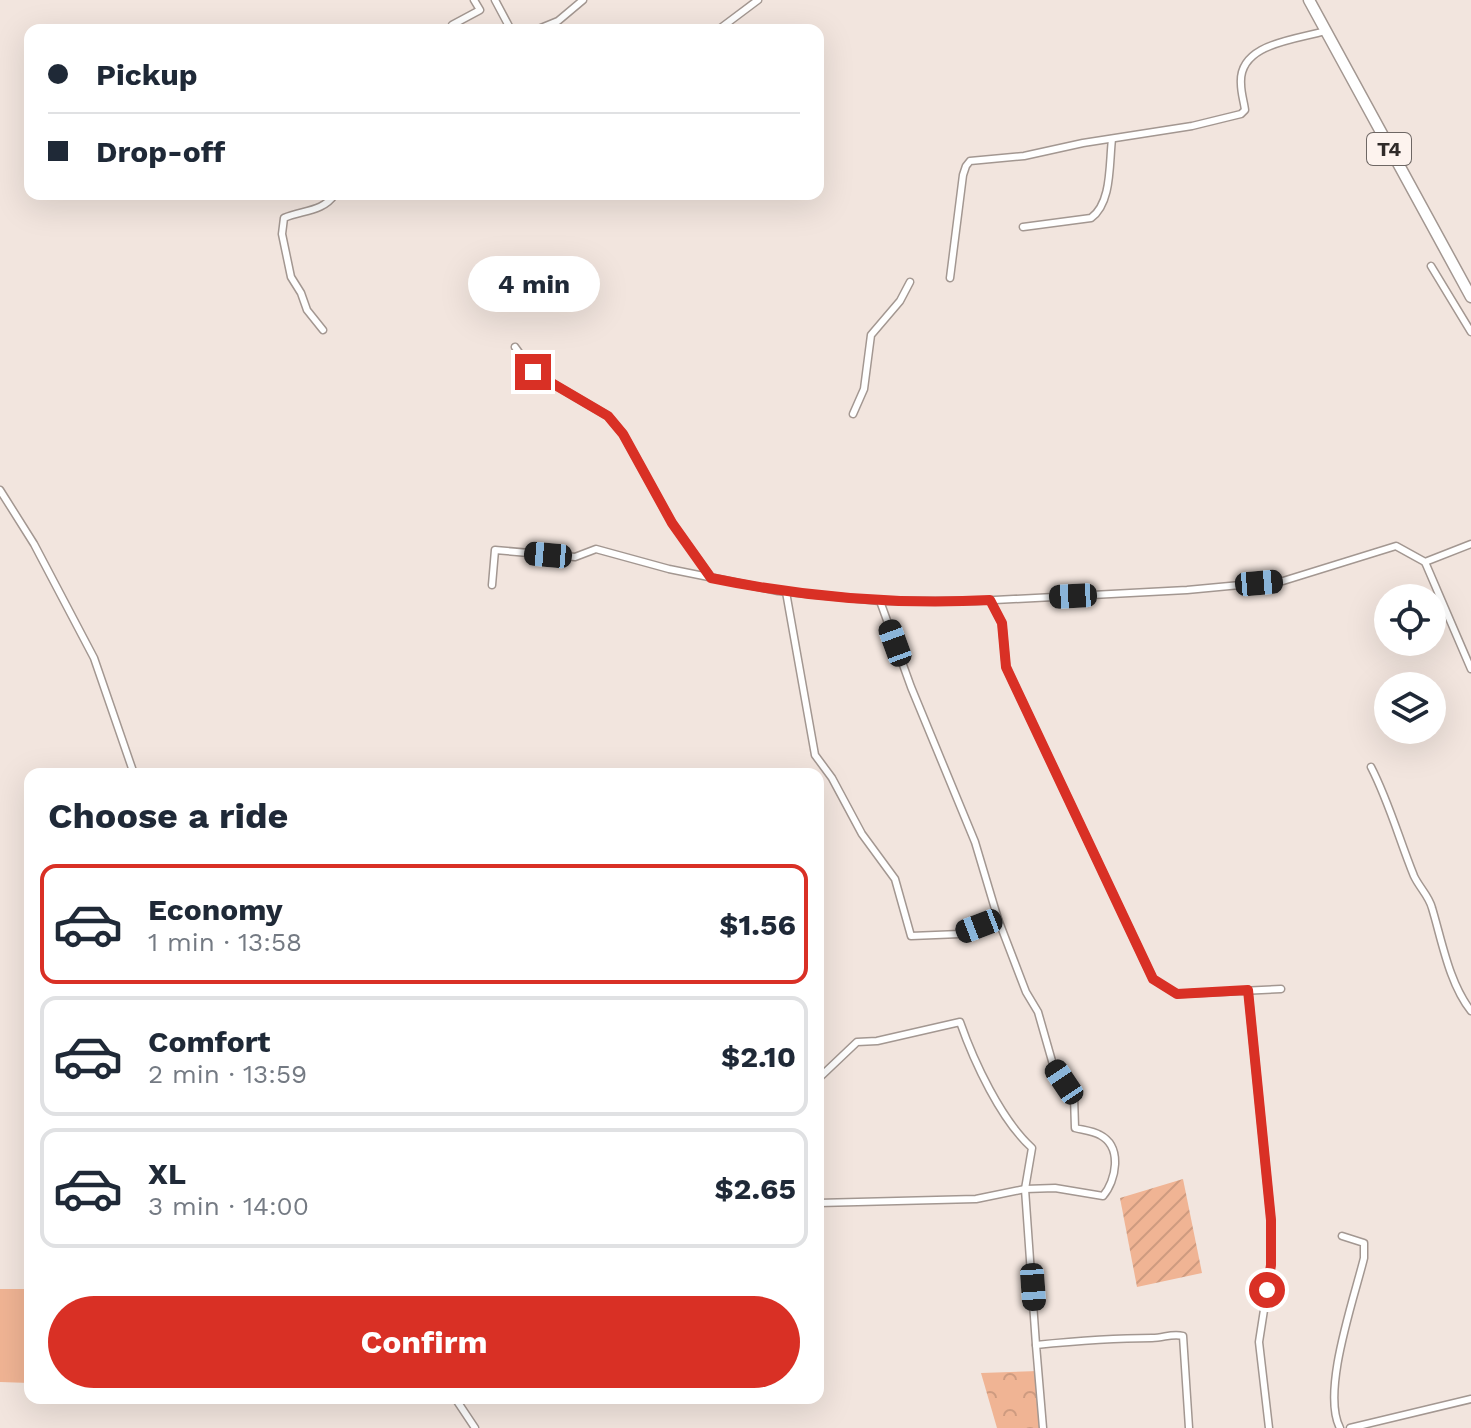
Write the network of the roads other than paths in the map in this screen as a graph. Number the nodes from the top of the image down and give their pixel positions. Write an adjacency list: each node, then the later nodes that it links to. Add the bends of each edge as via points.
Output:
1 (474, 0): 7 (street, via 480,10)
2 (583, 0): 6 (street)
3 (758, 0): 11 (street)
4 (1309, 0): 12 (highway, T4)
5 (497, 2): 8 (street)
6 (558, 21): 9 (street); 10 (street)
7 (454, 24)
8 (508, 24)
9 (551, 24)
10 (558, 24)
11 (726, 24)
12 (1325, 31): 13 (street, via 1252,55 1240,83 1245,110 1241,114); 19 (highway, T4)
13 (1112, 139): 15 (street, via 1099,212 1091,218); 17 (street, via 970,161 963,175)
14 (331, 200): 20 (street, via 284,218 282,234 291,277)
15 (1023, 227)
16 (1431, 266): 21 (street)
17 (950, 278)
18 (910, 282): 23 (street, via 871,335 864,389)
19 (1471, 297)
20 (323, 330)
21 (1471, 332)
22 (515, 347): 27 (street, via 533,372 608,416)
23 (853, 414)
24 (0, 490): 34 (street, via 94,658)
25 (1471, 544): 26 (street)
26 (1425, 562): 30 (street, via 1396,546 1283,581); 32 (street)
27 (711, 578): 28 (street, via 596,549 575,557 495,550); 29 (street)
28 (492, 585)
29 (786, 592): 31 (street); 35 (street, via 815,755 895,879 911,936 960,934)
30 (990, 600): 31 (street); 37 (street, via 1002,623 1006,667 1153,979 1177,994)
31 (880, 601): 35 (street, via 975,842)
32 (1471, 669)
33 (1371, 767): 38 (street, via 1419,887 1431,904 1455,983)
34 (132, 768)
35 (998, 919): 40 (street, via 1038,1012 1054,1068 1074,1096 1075,1128 1102,1135 1116,1160 1112,1185 1103,1196)
36 (1281, 989): 37 (street)
37 (1248, 990): 49 (street, via 1271,1220 1271,1265 1259,1342)
38 (1471, 1011)
39 (824, 1073): 40 (street, via 857,1042 960,1022 971,1055 1016,1133 1032,1148)
40 (1025, 1189): 41 (street, via 976,1199); 43 (street)
41 (824, 1203)
42 (1342, 1236): 50 (street, via 1364,1243 1364,1258 1335,1376 1334,1415)
43 (1036, 1345): 47 (street); 48 (street, via 1183,1336)
44 (1471, 1399): 51 (street)
45 (459, 1404): 46 (street)
46 (475, 1428)
47 (1043, 1428)
48 (1189, 1428)
49 (1269, 1428)
50 (1340, 1428)
51 (1350, 1428)

